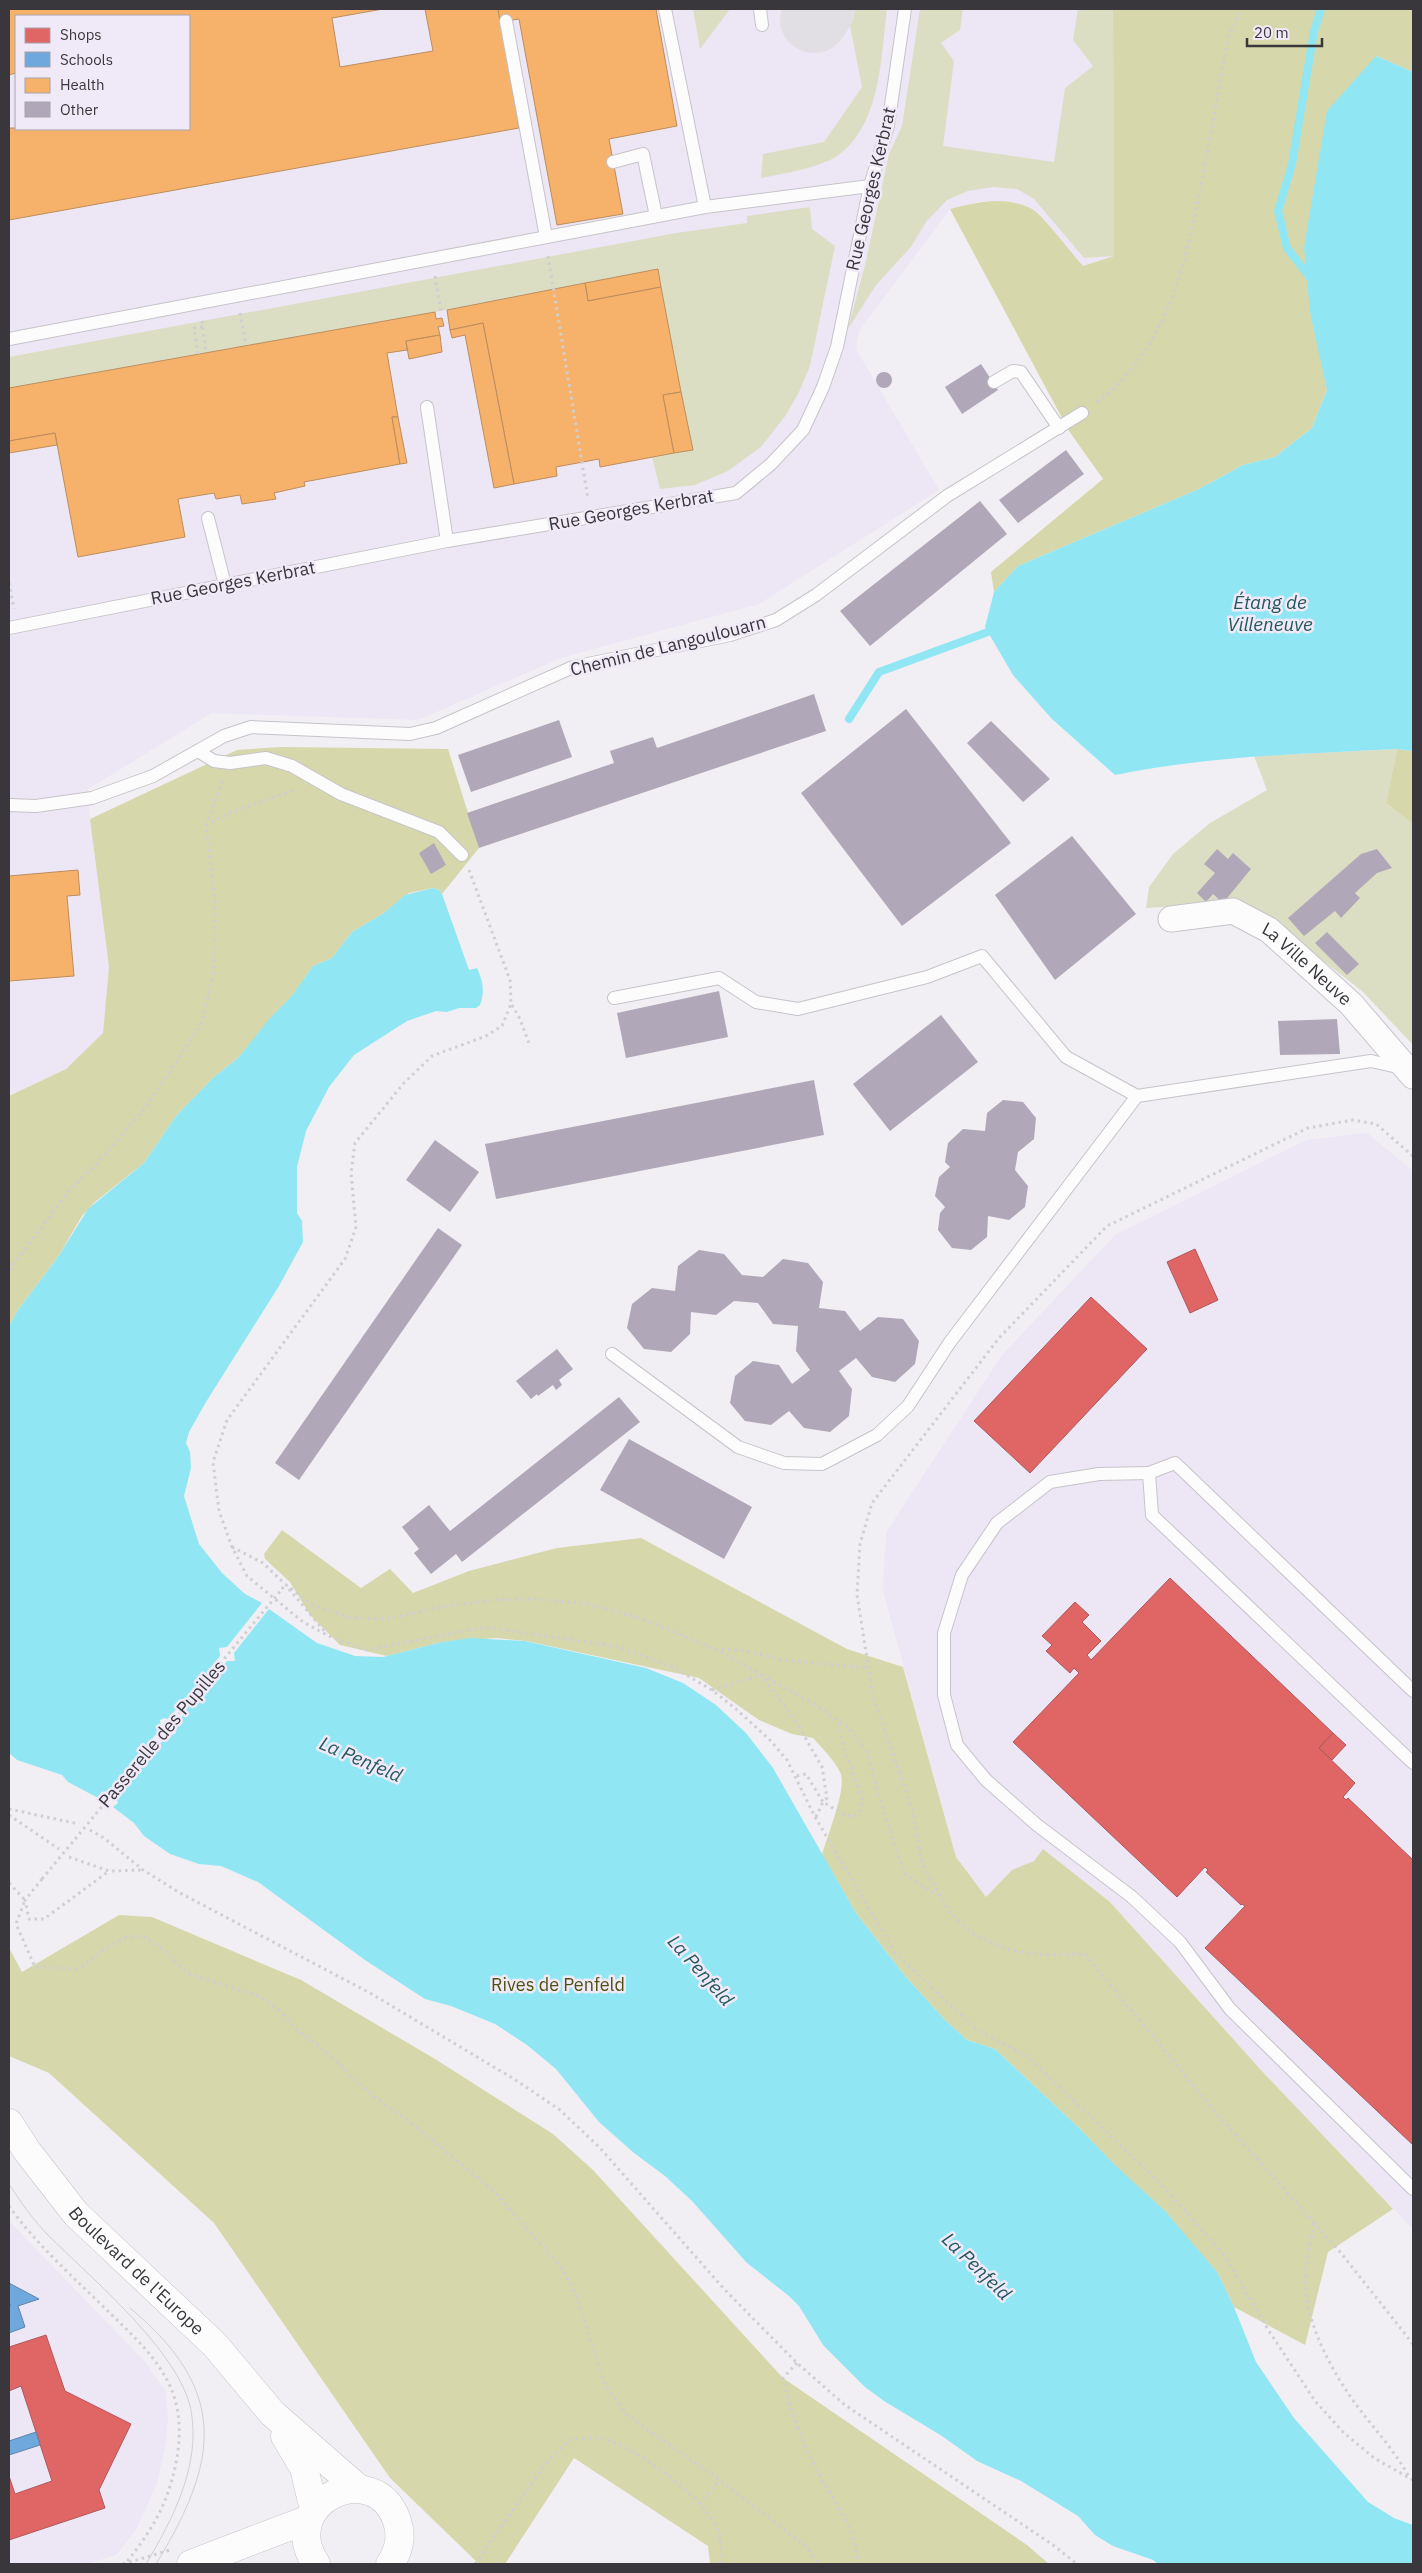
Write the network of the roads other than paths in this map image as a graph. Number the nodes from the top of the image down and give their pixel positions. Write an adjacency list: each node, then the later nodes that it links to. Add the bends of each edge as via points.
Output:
1 (665, 9): 8 (lane)
2 (760, 9): 5 (lane)
3 (905, 9): 7 (lane, Rue Georges Kerbrat, via 888,126)
4 (506, 21): 10 (lane)
5 (762, 25)
6 (613, 162): 9 (lane, via 643,154)
7 (870, 186): 8 (lane); 17 (lane, Rue Georges Kerbrat, via 837,347 823,387 803,430 771,464 736,493)
8 (705, 207): 9 (lane)
9 (656, 216): 10 (lane)
10 (546, 237): 11 (lane)
11 (9, 339)
12 (994, 382): 15 (lane, via 1013,371 1021,372)
13 (427, 407): 17 (lane)
14 (1082, 413): 15 (lane, Chemin de Langoulouarn)
15 (1059, 428): 20 (lane, Chemin de Langoulouarn, via 947,496 816,595 776,620 730,635 573,667 436,728 410,734 251,727 224,736)
16 (208, 518): 18 (lane)
17 (447, 541): 18 (lane, Rue Georges Kerbrat)
18 (225, 585): 19 (lane, Rue Georges Kerbrat)
19 (14, 627)
20 (198, 751): 21 (lane, Chemin de Langoulouarn, via 152,776 92,798 36,806); 22 (lane, via 214,761 230,763 266,758 292,766 374,808 438,832)
21 (9, 805)
22 (462, 855)
23 (1171, 919): 25 (street, La Ville Neuve, via 1233,911 1269,930 1351,1004)
24 (614, 998): 26 (lane, via 719,978 756,1002 798,1009 927,977 982,956 1066,1058)
25 (1410, 1072): 26 (lane, via 1371,1061)
26 (1137, 1096): 27 (lane, via 950,1342 908,1406 877,1435 822,1464 784,1463 738,1448)
27 (612, 1354)
28 (1149, 1474): 29 (lane, via 1175,1464); 30 (lane, via 1152,1515); 32 (lane, via 1099,1474 1050,1482 997,1523 962,1575 944,1633 944,1695 957,1745 986,1780 1037,1826 1132,1897 1180,1942 1230,2009)
29 (1413, 1691)
30 (1413, 1763)
31 (9, 2123): 33 (main road, Boulevard de l'Europe, via 76,2214 215,2345)
32 (1413, 2188)
33 (272, 2413): 34 (main road, Boulevard de l'Europe); 35 (main road, Boulevard de l'Europe, via 304,2468)
34 (359, 2489): 35 (main road, via 334,2493); 36 (main road, Boulevard de l'Europe, via 374,2494 391,2508 400,2529)
35 (312, 2514): 37 (main road); 38 (main road, Boulevard de l'Europe, via 307,2545)
36 (399, 2558)
37 (192, 2564)
38 (316, 2564)

